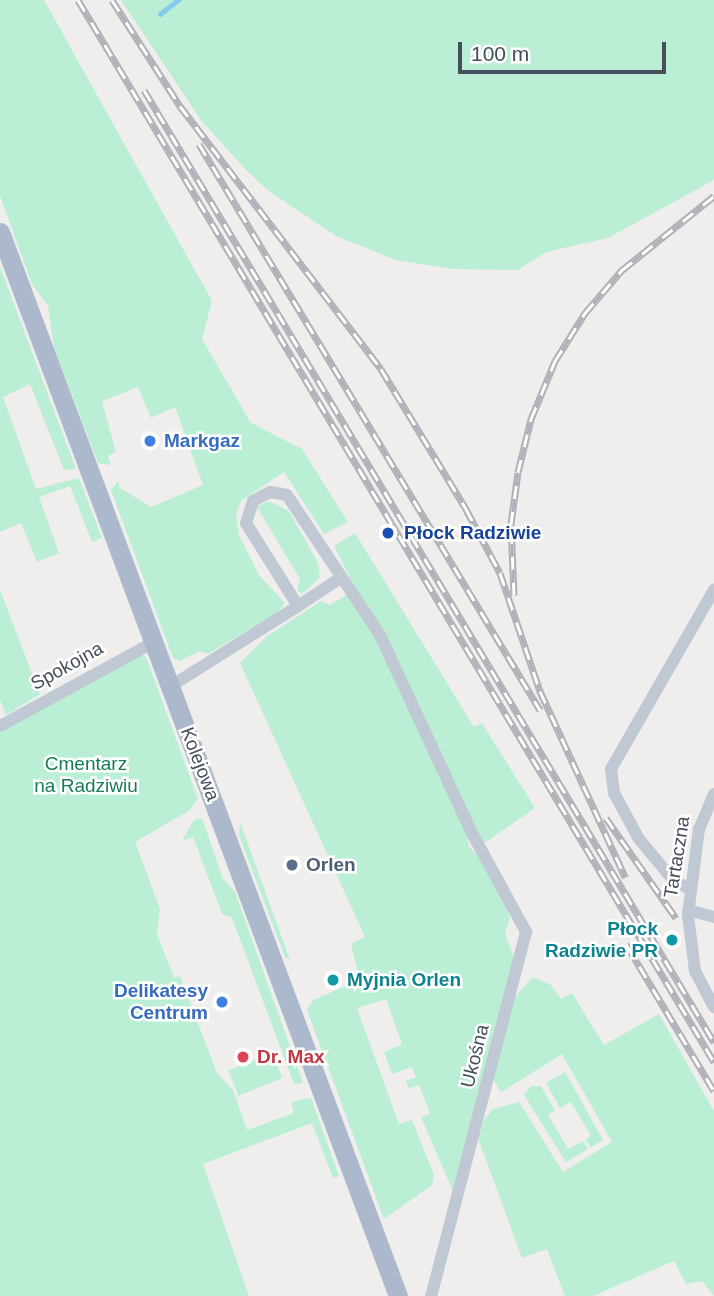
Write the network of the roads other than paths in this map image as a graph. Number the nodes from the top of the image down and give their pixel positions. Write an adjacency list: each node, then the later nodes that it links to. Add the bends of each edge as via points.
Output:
1 (0, 232): 5 (main road, Kolejowa)
2 (339, 579): 4 (street); 4 (street, Ukośna, via 287,495 270,492 253,501 246,515 249,530); 14 (street, Ukośna, via 380,635 473,835 526,932)
3 (714, 590): 9 (street, via 611,769 614,793 639,839 674,881)
4 (298, 606): 6 (street)
5 (154, 642): 6 (main road, Kolejowa); 7 (street, Spokojna)
6 (170, 686): 13 (main road, Kolejowa)
7 (0, 726)
8 (714, 794): 9 (street, Tartaczna, via 703,811)
9 (690, 889): 10 (street, Tartaczna)
10 (688, 910): 11 (street); 12 (street, Tartaczna, via 695,971)
11 (714, 917)
12 (714, 1007)
13 (398, 1296)
14 (431, 1296)

